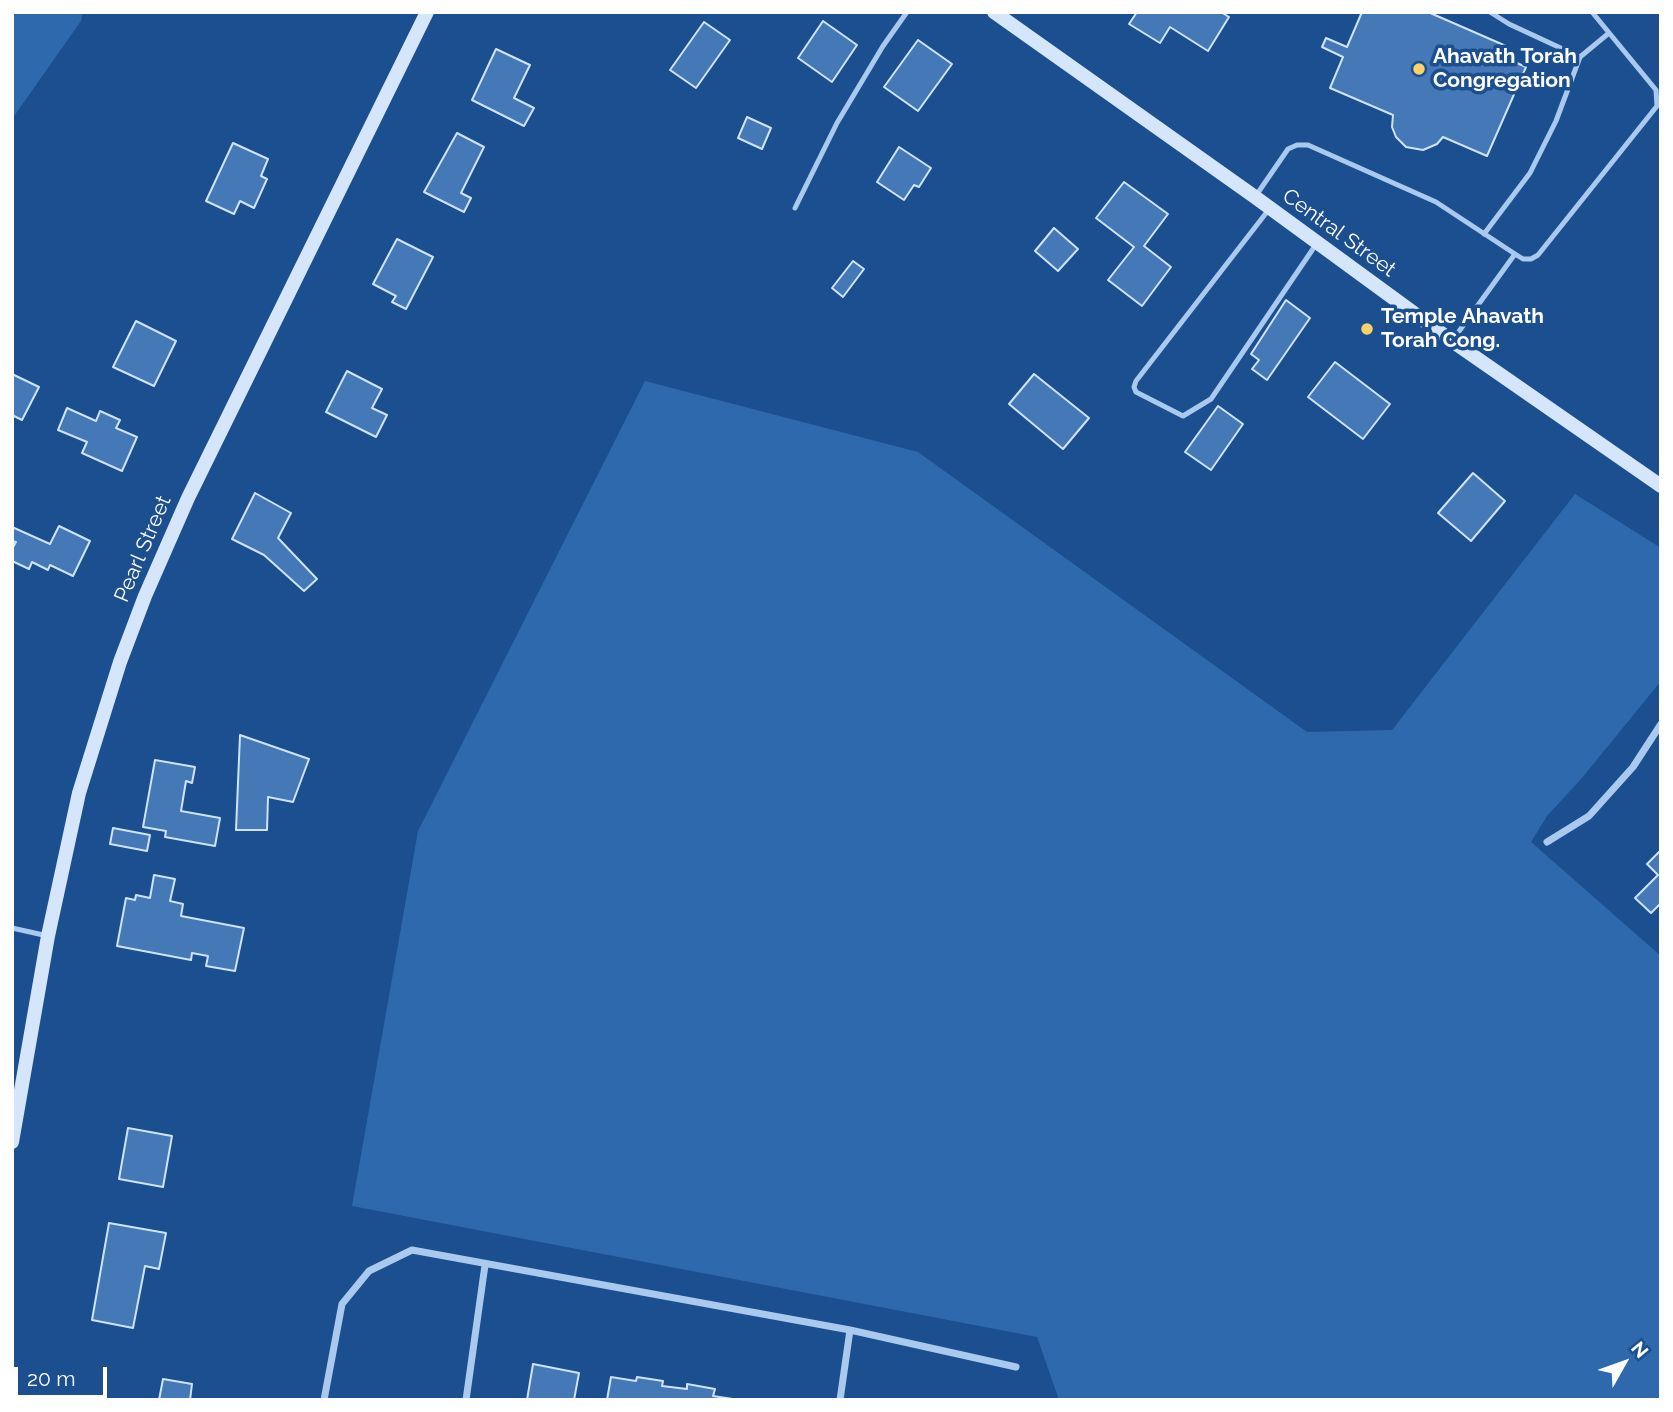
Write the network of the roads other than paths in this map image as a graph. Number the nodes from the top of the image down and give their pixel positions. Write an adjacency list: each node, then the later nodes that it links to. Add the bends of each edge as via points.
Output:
1 (427, 12): 19 (main road, Pearl Street, via 236,399 145,596 79,793)
2 (907, 12): 9 (lane, via 837,123)
3 (994, 12): 8 (main road, Central Street)
4 (1490, 12): 7 (lane)
5 (1592, 12): 6 (lane)
6 (1609, 33): 7 (lane); 13 (lane, via 1656,90 1657,106 1538,255 1523,259)
7 (1580, 57): 11 (lane, via 1530,173)
8 (1255, 197): 10 (main road, Central Street); 11 (lane, via 1288,149 1308,145 1436,202)
9 (795, 208)
10 (1270, 208): 12 (main road, Central Street); 12 (lane, via 1136,381 1136,392 1183,416 1211,399)
11 (1484, 234): 13 (lane)
12 (1317, 243): 14 (main road, Central Street)
13 (1515, 254): 14 (lane)
14 (1452, 341): 15 (main road, Central Street)
15 (1661, 486)
16 (1661, 724): 17 (street, via 1633,767 1589,816)
17 (1547, 842)
18 (12, 928): 19 (lane)
19 (48, 936): 20 (main road, Pearl Street)
20 (17, 1089): 21 (main road, Pearl Street)
21 (12, 1142)
22 (485, 1265): 23 (street); 25 (street, via 412,1250 369,1271 342,1304); 26 (street)
23 (850, 1330): 24 (street); 27 (street)
24 (1016, 1367)
25 (324, 1400)
26 (466, 1400)
27 (840, 1400)

